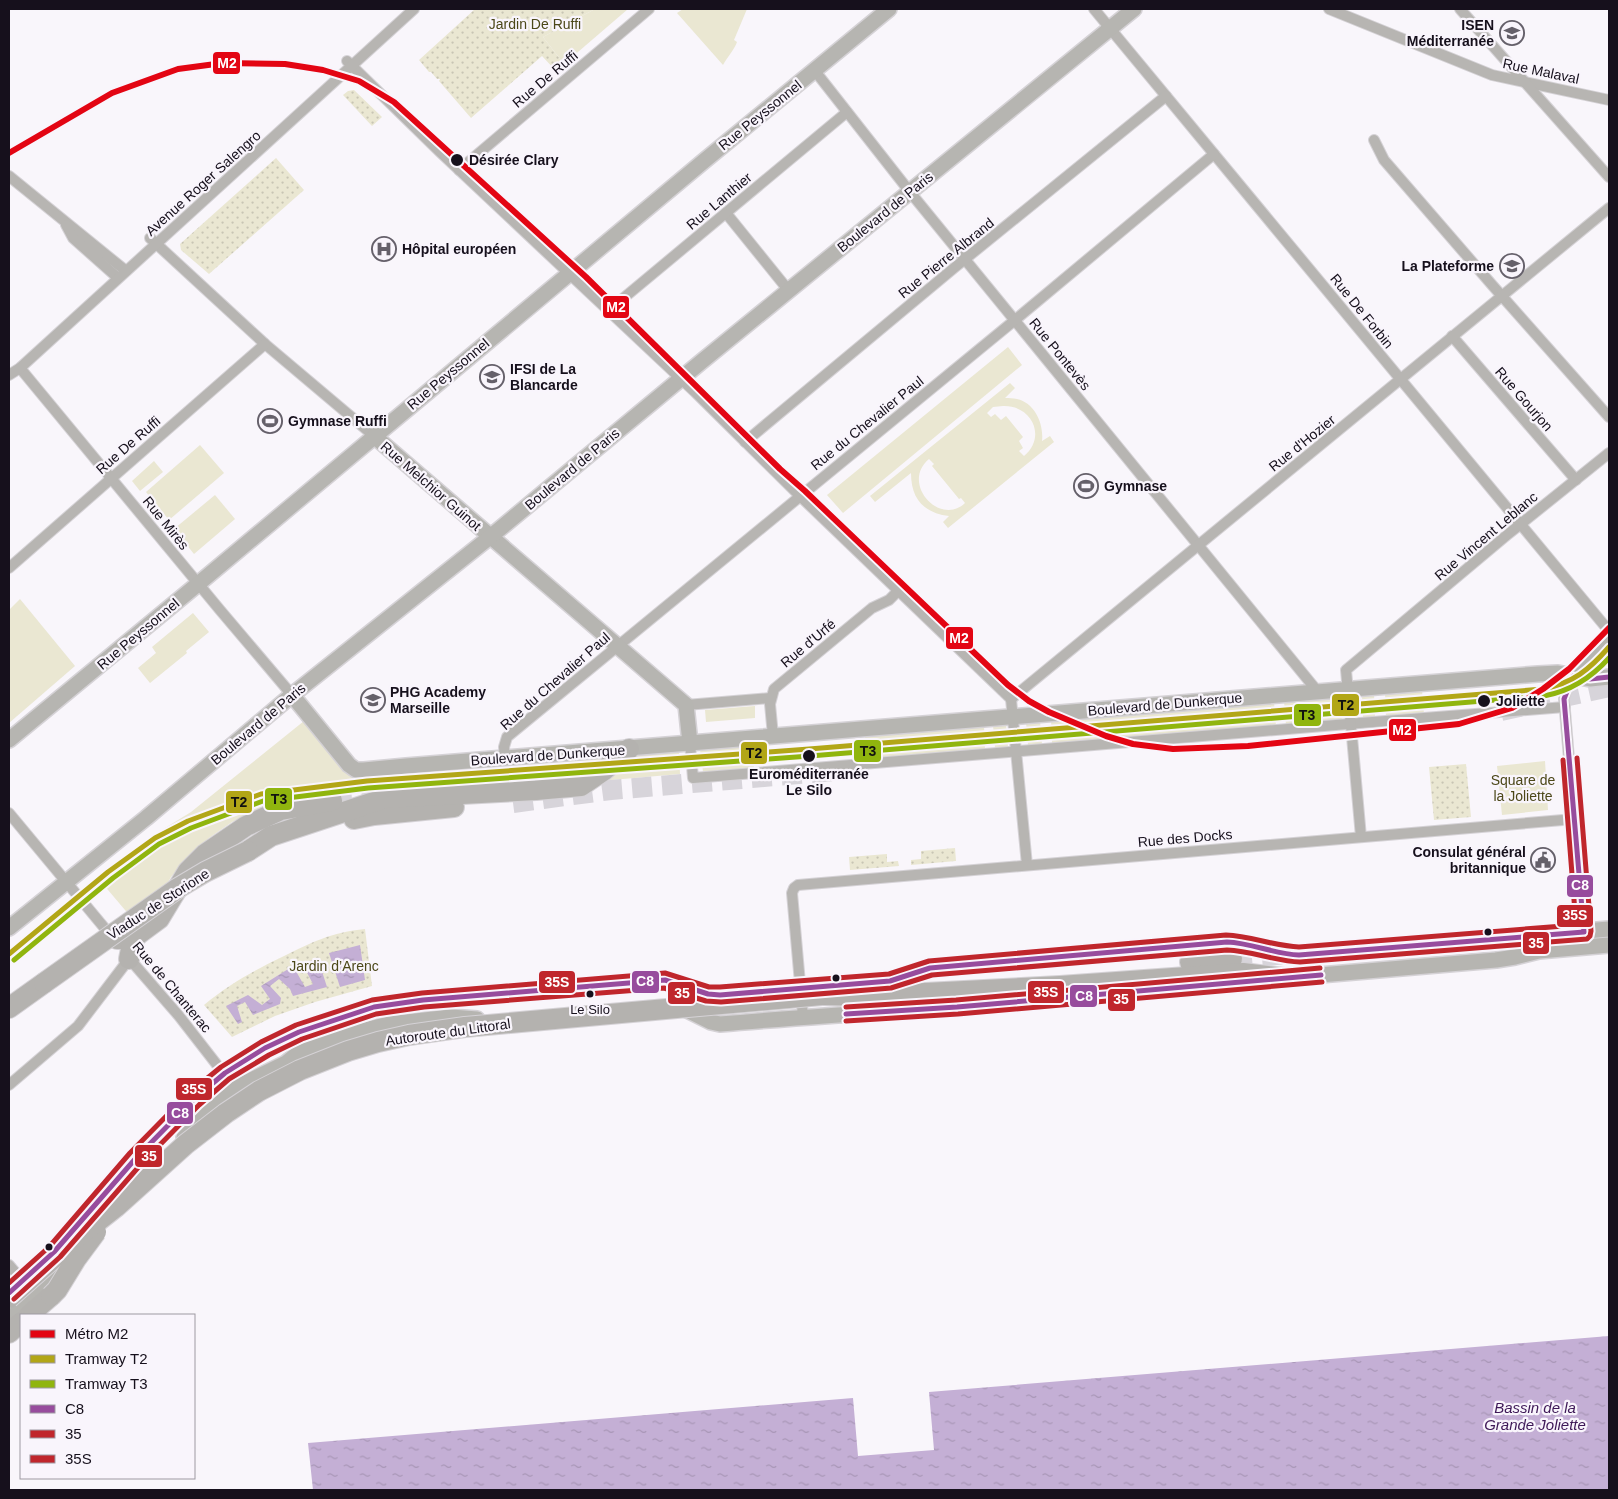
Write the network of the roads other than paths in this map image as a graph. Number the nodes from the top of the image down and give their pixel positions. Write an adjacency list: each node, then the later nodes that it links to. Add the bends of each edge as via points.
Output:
1 (414, 9): 9 (street, Avenue Roger Salengro)
2 (649, 9): 17 (street, Rue De Ruffi)
3 (889, 9): 10 (street, Rue Peyssonnel)
4 (1094, 9): 8 (street, Rue De Forbin)
5 (1134, 9): 8 (street, Boulevard de Paris)
6 (1329, 9): 11 (street, Rue Malaval, via 1492,75)
7 (1460, 9): 11 (street)
8 (1110, 28): 12 (street, Rue De Forbin); 20 (street, Boulevard de Paris)
9 (349, 64): 17 (street); 23 (street, Avenue Roger Salengro)
10 (815, 71): 14 (street, Rue Pontevès); 26 (street, Rue Peyssonnel)
11 (1525, 82): 13 (street, Rue Malaval); 19 (street)
12 (1166, 96): 16 (street, Rue De Forbin); 24 (street, Rue Pierre Albrand)
13 (1609, 100)
14 (847, 112): 20 (street, Rue Pontevès); 22 (street, Rue Lanthier)
15 (1374, 140): 28 (street, via 1384,160)
16 (1214, 154): 30 (street, Rue du Chevalier Paul); 36 (street, Rue De Forbin)
17 (459, 170): 26 (street)
18 (9, 176): 25 (street, via 65,222 73,238)
19 (1609, 177)
20 (910, 192): 24 (street, Rue Pontevès); 27 (street, Boulevard de Paris)
21 (1609, 208): 28 (street, Rue d'Hozier)
22 (726, 213): 27 (street); 29 (street, Rue Lanthier)
23 (153, 241): 25 (street, Avenue Roger Salengro); 32 (street, Rue Melchior Guinot)
24 (965, 259): 30 (street, Rue Pontevès); 39 (street, Rue Pierre Albrand)
25 (122, 274): 33 (street, Avenue Roger Salengro)
26 (569, 274): 29 (street); 38 (street, Rue Peyssonnel)
27 (789, 291): 35 (street, Boulevard de Paris)
28 (1502, 296): 31 (street, Rue d'Hozier); 37 (street)
29 (608, 311): 35 (street)
30 (1015, 320): 43 (street, Rue du Chevalier Paul); 46 (street, Rue Pontevès)
31 (1452, 336): 36 (street, Rue d'Hozier); 42 (street, Rue Gourjon)
32 (266, 344): 38 (street, Rue Melchior Guinot); 41 (street, Rue De Ruffi)
33 (20, 368): 34 (street, Avenue Roger Salengro); 41 (street, Rue Mirès)
34 (9, 375)
35 (680, 380): 39 (street); 45 (street, Boulevard de Paris)
36 (1401, 380): 44 (street, Rue De Forbin); 46 (street, Rue d'Hozier)
37 (1609, 417)
38 (374, 436): 45 (street, Rue Melchior Guinot); 48 (street, Rue Peyssonnel)
39 (744, 442): 43 (street)
40 (1609, 453): 42 (street, Rue Vincent Leblanc)
41 (111, 477): 47 (street, Rue De Ruffi); 48 (street, Rue Mirès)
42 (1576, 480): 44 (street, Rue Vincent Leblanc)
43 (800, 496): 49 (street); 52 (street, Rue du Chevalier Paul)
44 (1521, 524): 50 (street, Rue De Forbin); 55 (street, Rue Vincent Leblanc, via 1346,670)
45 (490, 537): 52 (street, Rue Melchior Guinot); 57 (street, Boulevard de Paris)
46 (1200, 545): 56 (street, Rue Pontevès); 59 (street, Rue d'Hozier)
47 (9, 568)
48 (198, 584): 57 (street, Rue Mirès); 65 (street, Rue Peyssonnel)
49 (898, 592): 58 (street, Rue d'Urfé, via 872,608 774,689); 59 (street)
50 (1609, 631)
51 (1609, 637): 53 (street)
52 (617, 646): 60 (street, Rue Melchior Guinot); 69 (street, Rue du Chevalier Paul, via 508,737 504,747)
53 (1573, 676): 54 (street, Boulevard de Dunkerque); 55 (street, Boulevard de Dunkerque, via 1553,673); 61 (street, via 1566,692)
54 (1609, 677)
55 (1348, 689): 56 (street, Boulevard de Dunkerque); 63 (street)
56 (1318, 692): 62 (street, Boulevard de Dunkerque)
57 (292, 695): 69 (street, Boulevard de Dunkerque, via 356,770); 76 (street, Boulevard de Paris)
58 (771, 698): 60 (street); 64 (street)
59 (1012, 699): 62 (street)
60 (686, 705): 66 (street)
61 (1565, 707): 63 (street); 73 (street)
62 (1013, 716): 64 (street, Boulevard de Dunkerque); 68 (street)
63 (1351, 724): 68 (street); 74 (street)
64 (773, 736): 66 (street, Boulevard de Dunkerque)
65 (9, 740)
66 (690, 743): 67 (street, Boulevard de Dunkerque); 68 (street, via 693,778)
67 (629, 749): 69 (street, Boulevard de Dunkerque); 71 (highway, via 587,782 574,787 386,798)
68 (1016, 751): 75 (street)
69 (505, 758)
70 (513, 803): 71 (highway, via 383,814)
71 (335, 812): 80 (highway, via 281,810 246,826 205,854 188,872 159,918); 88 (highway, Viaduc de Storione, bridge, via 287,837 204,872)
72 (9, 813): 76 (street, Rue de Chanterac)
73 (1575, 819): 74 (street, Rue des Docks); 81 (street)
74 (1361, 838): 75 (street, Rue des Docks)
75 (1027, 865): 87 (street, Rue des Docks, via 798,885 792,893)
76 (66, 882): 77 (street, Boulevard de Paris); 79 (street, Rue de Chanterac)
77 (9, 928)
78 (1609, 929): 81 (street)
79 (110, 935): 80 (highway, via 117,939); 83 (street, Rue de Chanterac)
80 (136, 936): 83 (highway, via 130,949)
81 (1584, 939): 82 (street); 85 (street, via 1496,960); 87 (street, via 1299,955 1227,942 930,968 890,981)
82 (1609, 945)
83 (130, 959): 90 (street, Rue de Chanterac); 91 (street, via 78,1026)
84 (1232, 959): 86 (highway)
85 (1284, 978): 86 (highway, via 1243,973 1086,984); 89 (street, via 966,1007)
86 (991, 984): 96 (highway, Autoroute du Littoral, bridge, via 822,995 465,1027 409,1035 348,1051 300,1070 226,1113 186,1144 116,1208 90,1239 57,1290)
87 (800, 988): 89 (street); 90 (street, via 720,995 665,980 386,1005 298,1032)
88 (9, 1008)
89 (803, 1017): 92 (street, via 720,1024 668,1003 389,1024 316,1046)
90 (224, 1073): 92 (street, Rue de Chanterac); 94 (street, via 136,1158 54,1252)
91 (9, 1085)
92 (236, 1088): 95 (street, via 201,1118)
93 (9, 1265): 94 (street)
94 (22, 1281): 95 (street); 96 (street)
95 (35, 1295): 96 (street)
96 (16, 1302): 97 (street); 98 (highway, Autoroute du Littoral)
97 (9, 1320)
98 (9, 1333)

